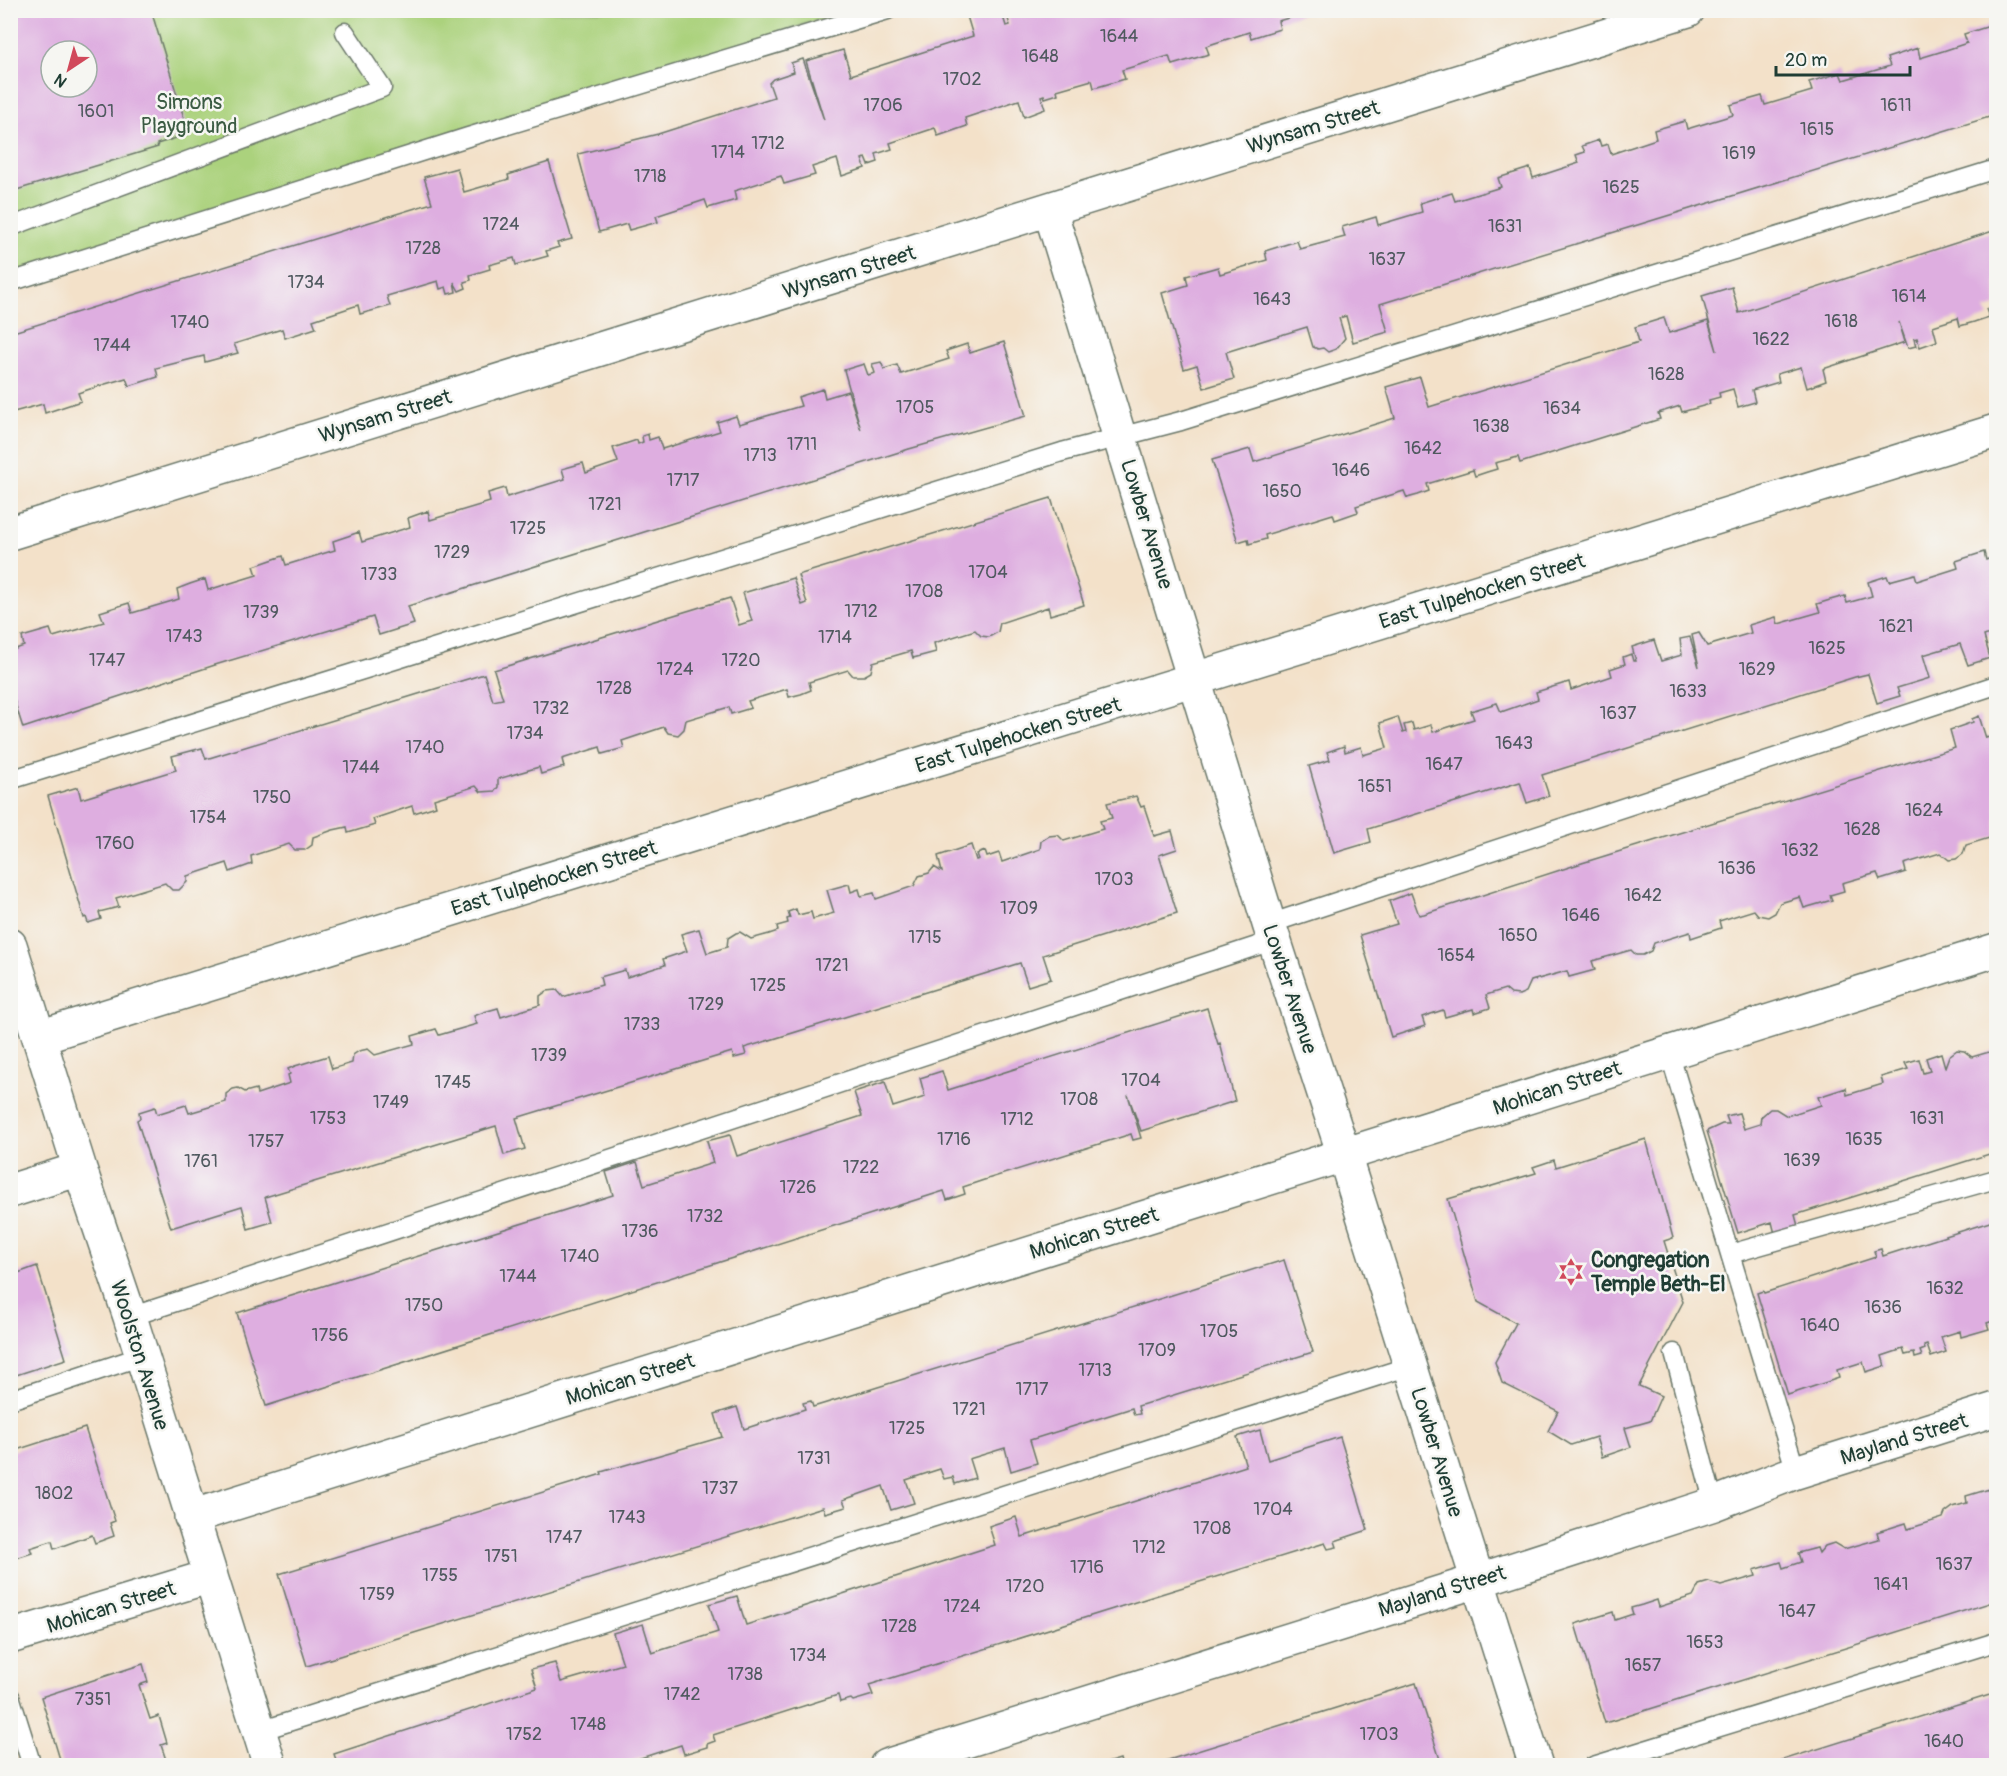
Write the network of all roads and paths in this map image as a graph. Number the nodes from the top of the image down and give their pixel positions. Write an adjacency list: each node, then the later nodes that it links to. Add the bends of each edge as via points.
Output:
1 (888, 10): 7 (lane)
2 (1688, 10): 5 (street, Wynsam Street)
3 (345, 32): 6 (lane, via 382,88)
4 (1996, 169): 9 (lane, via 1181,421)
5 (1050, 210): 9 (street, Lowber Avenue); 10 (street, Wynsam Street)
6 (10, 227)
7 (10, 282)
8 (1996, 431): 11 (street, East Tulpehocken Street)
9 (1120, 436): 11 (street, Lowber Avenue); 13 (lane)
10 (10, 532)
11 (1195, 680): 14 (street, Lowber Avenue); 17 (street, East Tulpehocken Street)
12 (1996, 685): 14 (lane)
13 (10, 780)
14 (1272, 932): 19 (street, Lowber Avenue); 24 (lane)
15 (1996, 950): 18 (street, Mohican Street)
16 (12, 958): 17 (street, Woolston Avenue)
17 (39, 1037): 20 (street, Woolston Avenue)
18 (1669, 1052): 19 (street, Mohican Street); 23 (lane)
19 (1344, 1155): 27 (street, Lowber Avenue); 32 (street, Mohican Street)
20 (80, 1169): 22 (street); 24 (street, Woolston Avenue)
21 (1996, 1179): 23 (lane)
22 (10, 1191)
23 (1730, 1254): 30 (lane)
24 (129, 1317): 26 (street, Woolston Avenue)
25 (1674, 1353): 31 (lane)
26 (142, 1356): 28 (lane); 32 (street, Woolston Avenue)
27 (1410, 1366): 34 (street, Lowber Avenue); 38 (lane)
28 (10, 1400)
29 (1996, 1410): 30 (street, Mayland Street)
30 (1796, 1472): 31 (street, Mayland Street)
31 (1714, 1504): 34 (street, Mayland Street)
32 (191, 1517): 33 (street, Woolston Avenue)
33 (211, 1576): 35 (street, Mohican Street); 38 (street, Woolston Avenue)
34 (1477, 1581): 41 (street, Mayland Street); 42 (street, Lowber Avenue)
35 (10, 1637)
36 (1996, 1642): 43 (lane)
37 (10, 1696): 39 (lane)
38 (260, 1731): 40 (street, Woolston Avenue)
39 (32, 1766)
40 (270, 1766)
41 (886, 1766)
42 (1536, 1766)
43 (1593, 1766)

